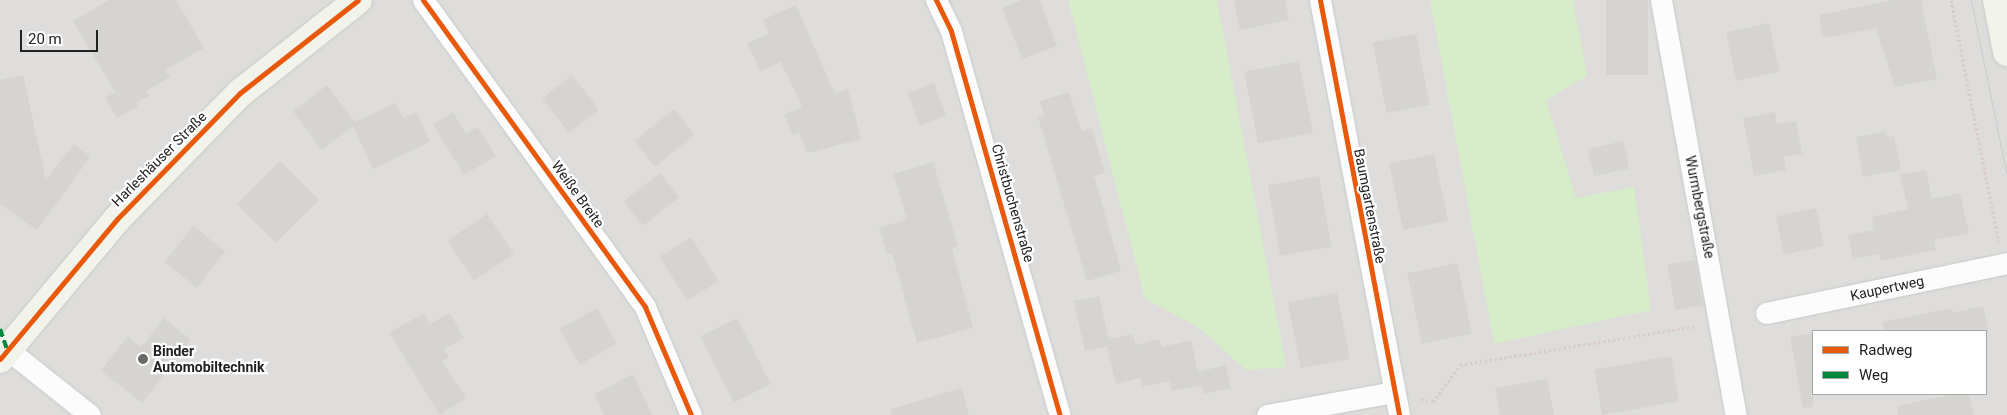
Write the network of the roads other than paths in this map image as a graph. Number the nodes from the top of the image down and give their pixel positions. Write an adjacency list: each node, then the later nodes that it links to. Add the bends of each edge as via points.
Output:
1 (358, 0): 10 (main road, Harleshäuser Straße, via 240,93 116,219)
2 (423, 0): 13 (street, Weiße Breite, via 645,307)
3 (936, 0): 14 (street, Christbuchenstraße, via 956,50)
4 (1320, 0): 11 (street, Baumgartenstraße)
5 (1661, 0): 17 (street, Wurmbergstraße, via 1722,321)
6 (1996, 0): 7 (main road)
7 (2007, 52)
8 (2005, 263): 9 (street, Kaupertweg)
9 (1766, 313)
10 (4, 354): 12 (street)
11 (1394, 392): 15 (street); 16 (street, Baumgartenstraße)
12 (90, 415)
13 (691, 415)
14 (1060, 415)
15 (1267, 415)
16 (1399, 415)
17 (1736, 415)

